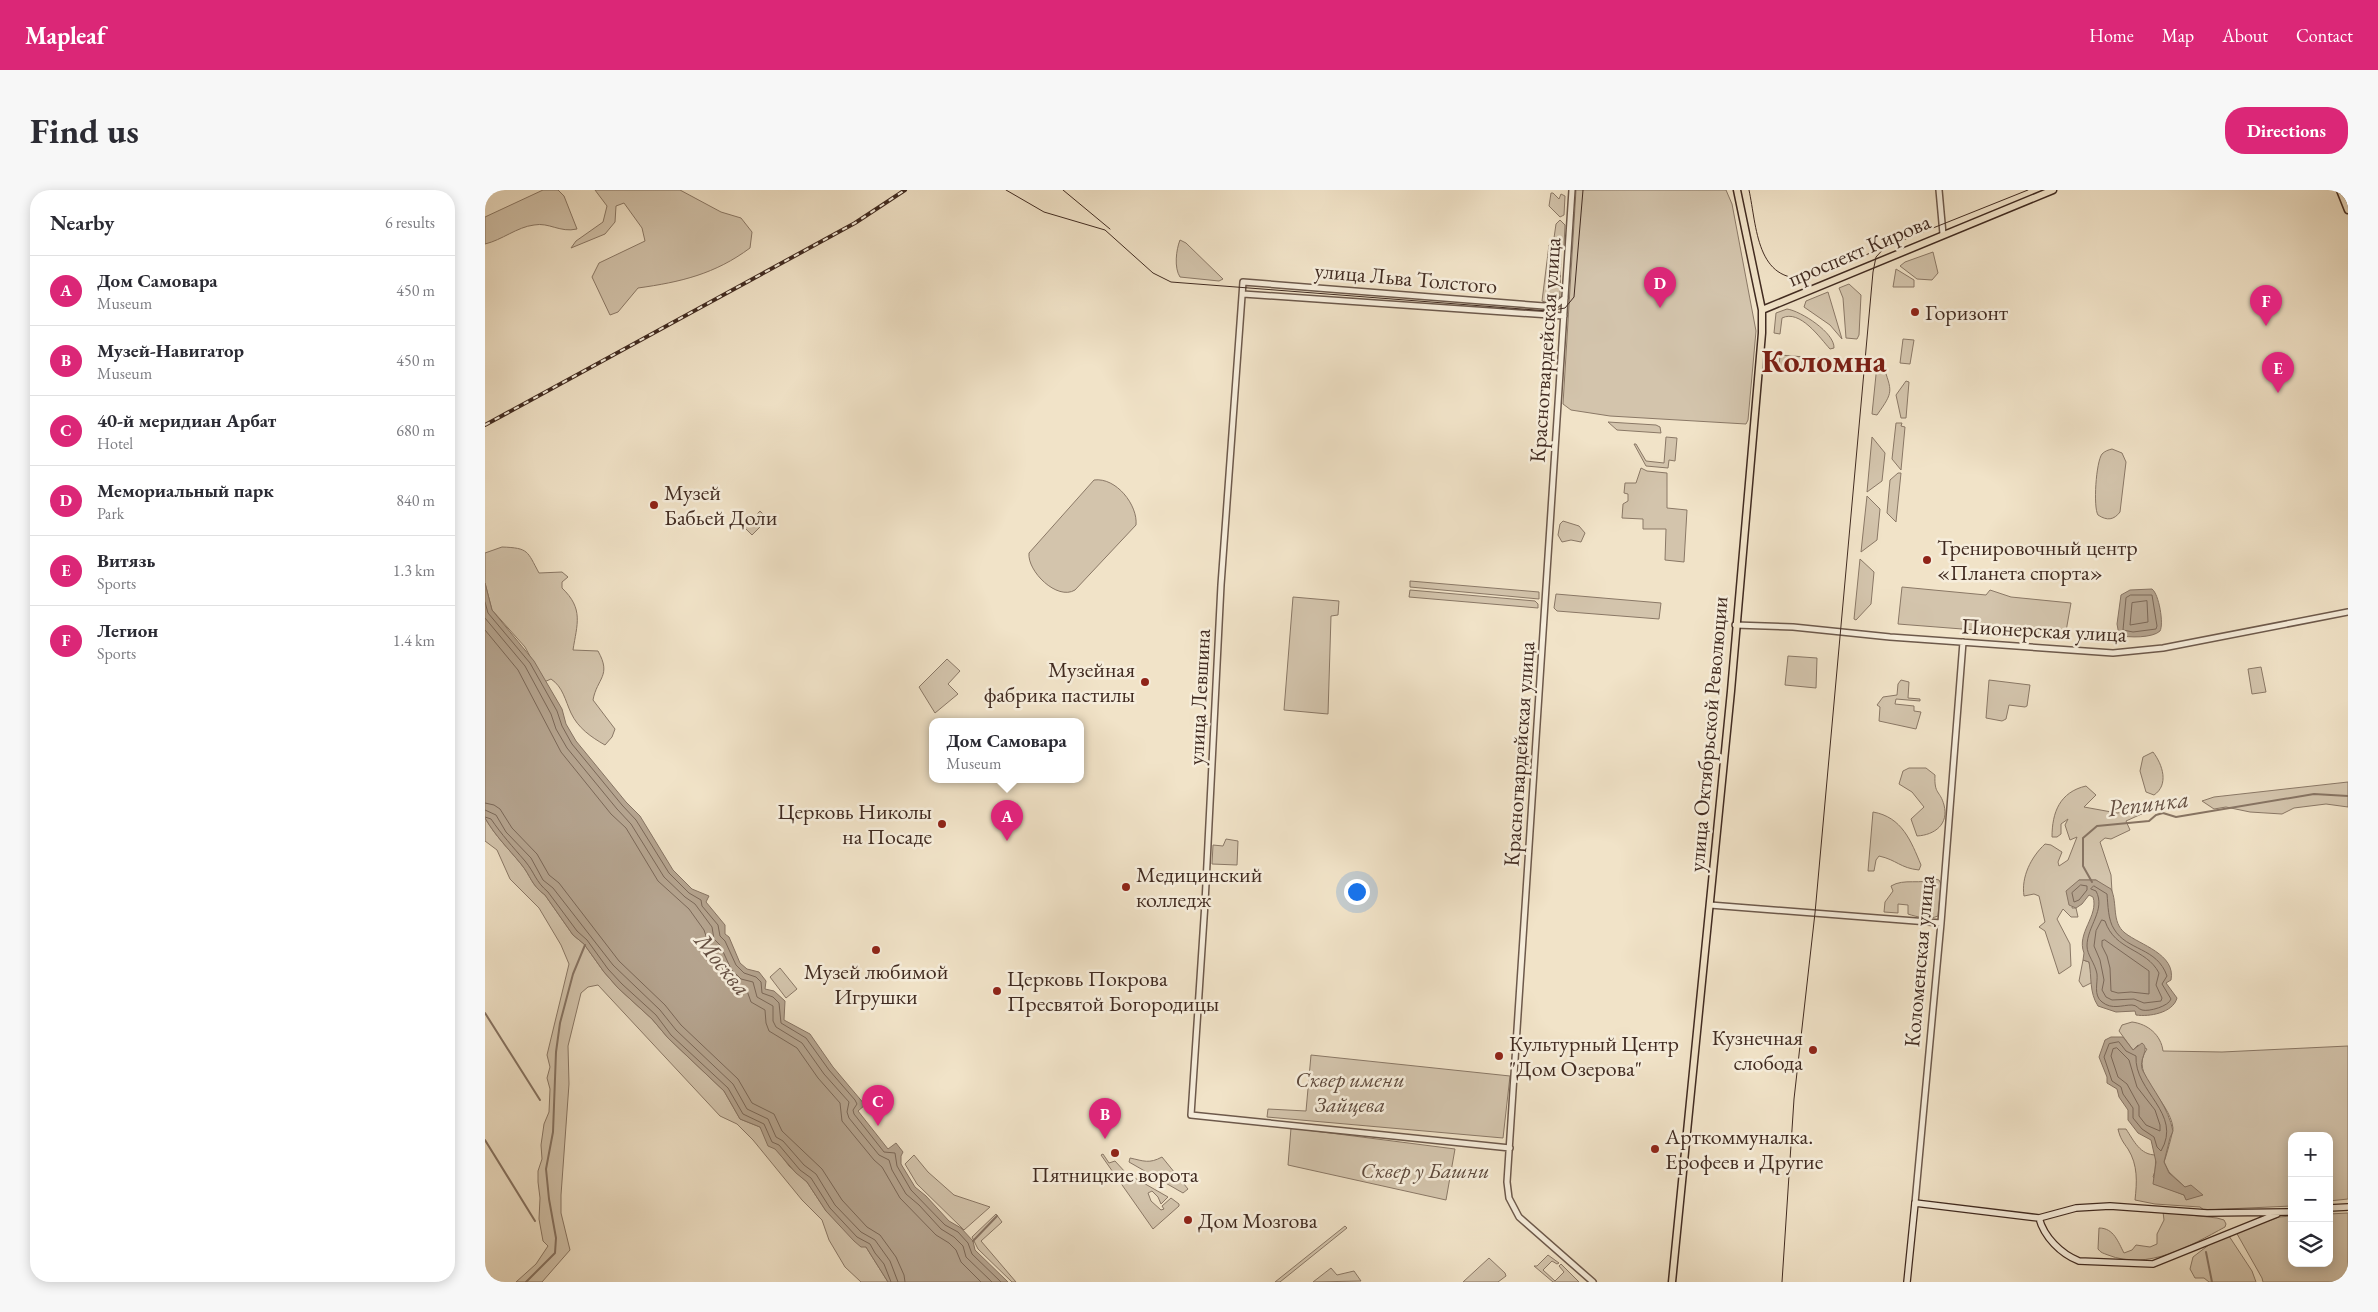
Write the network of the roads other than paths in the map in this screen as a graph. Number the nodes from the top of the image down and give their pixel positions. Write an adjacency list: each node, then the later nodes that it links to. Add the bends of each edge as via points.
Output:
1 (1737, 190): 11 (main road, улица Октябрьской Революции)
2 (1939, 190): 7 (street)
3 (2053, 190): 7 (main road, проспект Кирова)
4 (2340, 190): 6 (main road)
5 (1572, 192): 10 (street, Красногвардейская улица)
6 (2348, 210)
7 (1943, 234): 11 (main road, проспект Кирова)
8 (1243, 282): 9 (street, улица Левшина); 10 (street, улица Льва Толстого, via 1544,306 1557,304)
9 (1243, 294): 12 (street, улица Льва Толстого); 18 (street, улица Левшина, via 1221,594 1191,1115)
10 (1565, 298): 12 (street, Красногвардейская улица)
11 (1762, 310): 14 (main road, улица Октябрьской Революции, via 1761,357)
12 (1564, 316): 18 (street, Красногвардейская улица)
13 (2348, 612): 15 (street, Пионерская улица, via 2134,652 2089,652)
14 (1735, 625): 15 (street, Пионерская улица); 16 (main road, улица Октябрьской Революции)
15 (1963, 642): 17 (street, Коломенская улица)
16 (1709, 905): 17 (street); 26 (main road, улица Октябрьской Революции)
17 (1941, 923): 19 (street, Коломенская улица)
18 (1509, 1148): 25 (street, Красногвардейская улица, via 1509,1198 1519,1217)
19 (1915, 1203): 24 (main road); 27 (main road, Коломенская улица)
20 (2348, 1207): 21 (main road)
21 (2333, 1208)
22 (2283, 1212): 23 (main road); 24 (main road, via 2207,1213 2110,1206 2076,1208); 24 (main road, via 2167,1260 2143,1265 2089,1262 2069,1257 2049,1238)
23 (2288, 1212)
24 (2039, 1218)
25 (1593, 1282)
26 (1672, 1282)
27 (1907, 1282)

